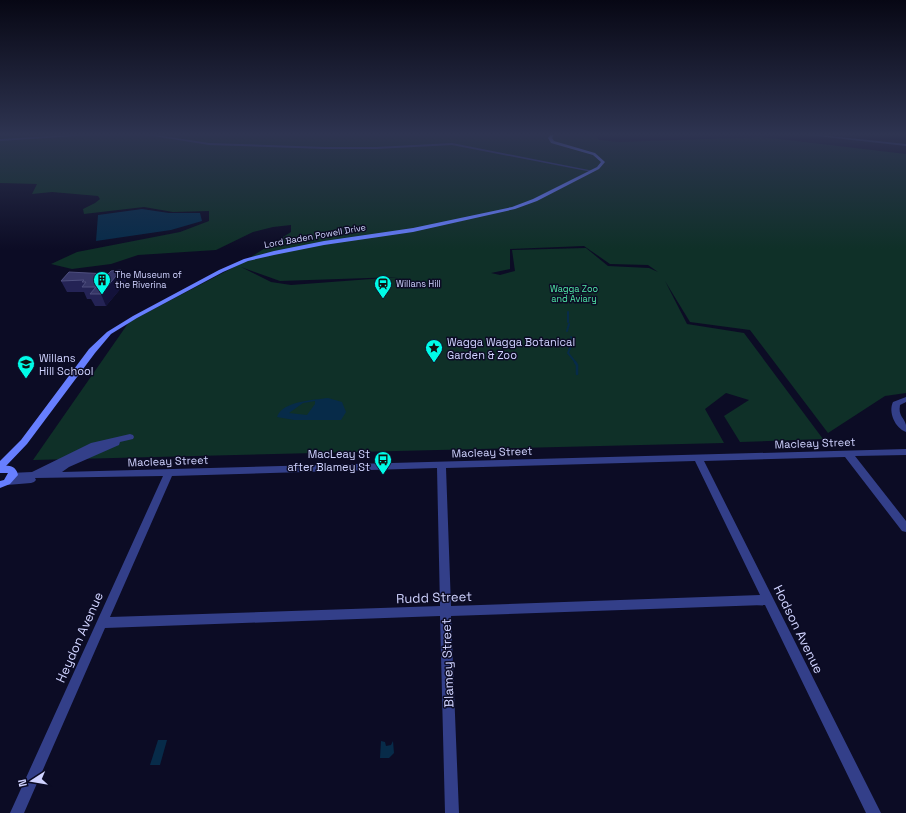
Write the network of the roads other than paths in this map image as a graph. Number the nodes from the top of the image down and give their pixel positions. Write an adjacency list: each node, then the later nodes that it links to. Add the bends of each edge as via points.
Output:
1 (588, 173): 4 (street, Lord Baden Powell Drive, via 535,200 513,208 408,231 302,247 260,256 234,265 109,333 92,351)
2 (906, 399): 3 (street, via 896,404 894,409)
3 (906, 429)
4 (24, 442): 9 (street, Lord Baden Powell Drive); 14 (street, Lord Baden Powell Drive)
5 (906, 452): 6 (street, Macleay Street)
6 (848, 454): 7 (street, Macleay Street); 15 (street)
7 (698, 458): 8 (street, Macleay Street); 16 (street, Hodson Avenue)
8 (441, 465): 10 (street, Macleay Street); 17 (street, Blamey Street)
9 (0, 469): 14 (street)
10 (169, 473): 13 (street, Macleay Street); 18 (street, Heydon Avenue)
11 (32, 475): 12 (street, Macleay Street); 12 (street, via 94,445 130,437); 14 (street, Macleay Street)
12 (49, 475): 13 (street, Macleay Street)
13 (78, 476): 14 (street, Macleay Street)
14 (7, 478)
15 (906, 528)
16 (769, 600): 17 (street, Rudd Street); 21 (street, Hodson Avenue)
17 (445, 611): 18 (street, Rudd Street); 20 (street, Blamey Street)
18 (101, 623): 19 (street, Heydon Avenue)
19 (17, 813)
20 (452, 813)
21 (874, 813)

